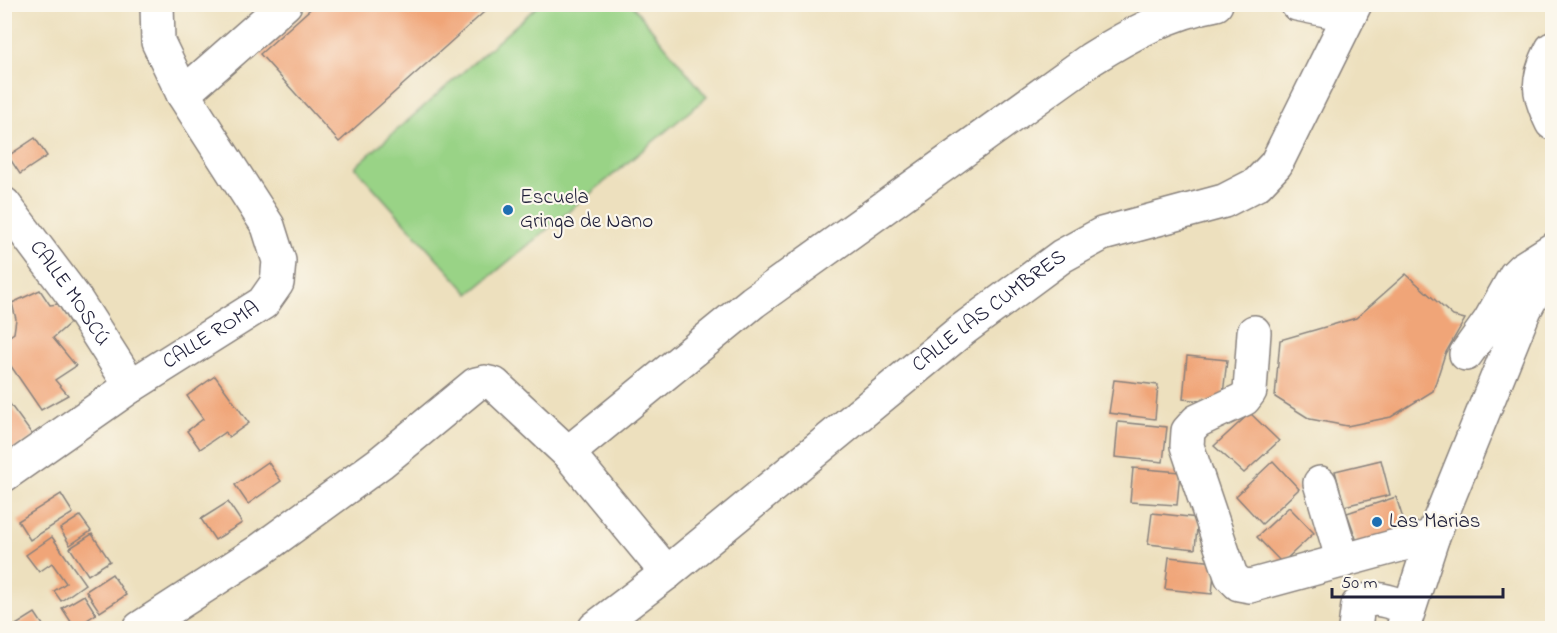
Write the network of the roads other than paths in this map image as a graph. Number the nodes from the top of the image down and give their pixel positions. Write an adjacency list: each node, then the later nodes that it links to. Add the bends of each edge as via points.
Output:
1 (157, 4): 7 (street, CALLE ROMA, via 158,42)
2 (285, 4): 7 (street)
3 (1216, 4): 15 (street, via 1134,33 1091,59 753,302)
4 (1297, 4): 5 (street)
5 (1352, 10): 20 (street, CALLE LAS CUMBRES, via 1276,164 1257,184 1224,201 1102,234 1062,255 962,330)
6 (1552, 49): 8 (street, via 1539,84)
7 (183, 94): 14 (street, CALLE ROMA, via 268,226 279,261 277,283 263,303)
8 (1552, 123)
9 (4, 204): 14 (street, CALLE MOSCÚ, via 80,306)
10 (1552, 250): 13 (street, via 1515,276)
11 (1552, 260): 18 (street, via 1525,309)
12 (1254, 332): 19 (street, via 1250,391 1244,399 1197,421 1188,431 1187,446 1231,576 1239,584 1250,586)
13 (1467, 354)
14 (131, 386): 16 (street, CALLE ROMA)
15 (568, 453): 20 (street); 22 (street, via 494,384 476,384 380,464 259,551)
16 (4, 476)
17 (1320, 483): 19 (street)
18 (1432, 536): 19 (street); 21 (street)
19 (1343, 561)
20 (667, 573): 23 (street, CALLE LAS CUMBRES)
21 (1406, 618): 24 (street, via 1374,598 1358,605)
22 (140, 628)
23 (595, 628)
24 (1354, 628)

